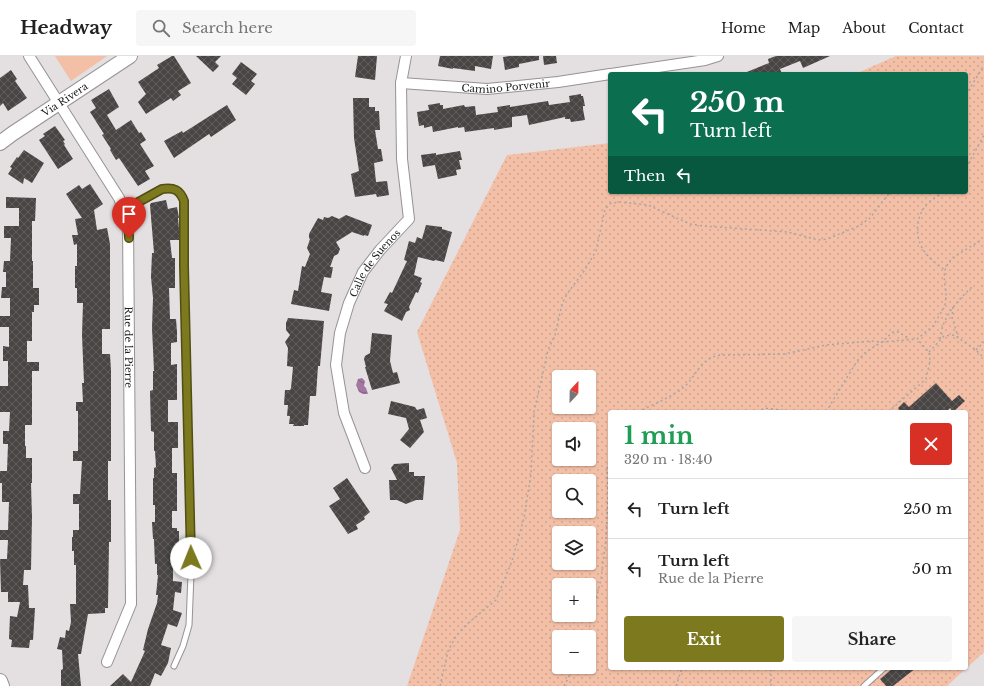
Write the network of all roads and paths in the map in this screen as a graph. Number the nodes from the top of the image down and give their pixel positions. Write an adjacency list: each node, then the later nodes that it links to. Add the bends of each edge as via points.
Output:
1 (29, 56): 10 (street, Rue de la Pierre)
2 (130, 56): 10 (street, Via Rivera)
3 (406, 56): 8 (street, Calle de Suenos)
4 (718, 56): 6 (street, Camino Porvenir)
5 (984, 64): 9 (path)
6 (624, 72)
7 (608, 74): 8 (street, Camino Porvenir, via 487,89)
8 (401, 84): 36 (street, Calle de Suenos, via 402,159 409,219 363,272 342,325 336,365 344,413)
9 (968, 92)
10 (59, 102): 12 (street, Via Rivera); 16 (street, Rue de la Pierre)
11 (984, 135): 13 (path)
12 (0, 143)
13 (968, 164)
14 (888, 194): 48 (path, via 870,218 859,226 818,240 788,232 690,224 648,204 611,203 605,209 596,251 562,304 555,335 548,350 534,412 531,474 524,518 512,562 496,600 456,636 446,657)
15 (940, 194): 18 (path, via 927,204 921,213 917,235 924,251)
16 (124, 210): 40 (street, Rue de la Pierre, via 128,222 131,604); 41 (lane, via 154,193 169,188 182,194 184,201 191,574 189,625)
17 (981, 240): 18 (path, via 954,257)
18 (945, 270): 23 (path, via 945,306 933,326)
19 (973, 286): 20 (path)
20 (953, 307): 21 (path, via 952,317); 24 (path, via 943,324)
21 (958, 337): 24 (path, via 950,335); 27 (path)
22 (910, 339): 23 (path); 25 (path); 25 (path, via 893,332)
23 (917, 339): 28 (path)
24 (940, 339): 28 (path)
25 (882, 342): 30 (path, via 826,345 785,354 712,356 680,390); 33 (path, via 867,351 857,362)
26 (984, 342): 27 (path)
27 (976, 350): 29 (path)
28 (929, 352): 34 (path, via 926,379)
29 (984, 358)
30 (642, 410)
31 (761, 410): 32 (path)
32 (781, 410)
33 (827, 410)
34 (890, 410)
35 (608, 465): 37 (path)
36 (365, 468)
37 (608, 496)
38 (608, 496): 39 (path, via 601,579)
39 (589, 630)
40 (107, 662)
41 (174, 666)
42 (681, 670): 50 (path)
43 (771, 670): 51 (path)
44 (882, 670): 52 (lane)
45 (570, 674): 49 (path)
46 (0, 681): 47 (street)
47 (2, 686)
48 (440, 686)
49 (564, 686)
50 (676, 686)
51 (771, 686)
52 (864, 686)

